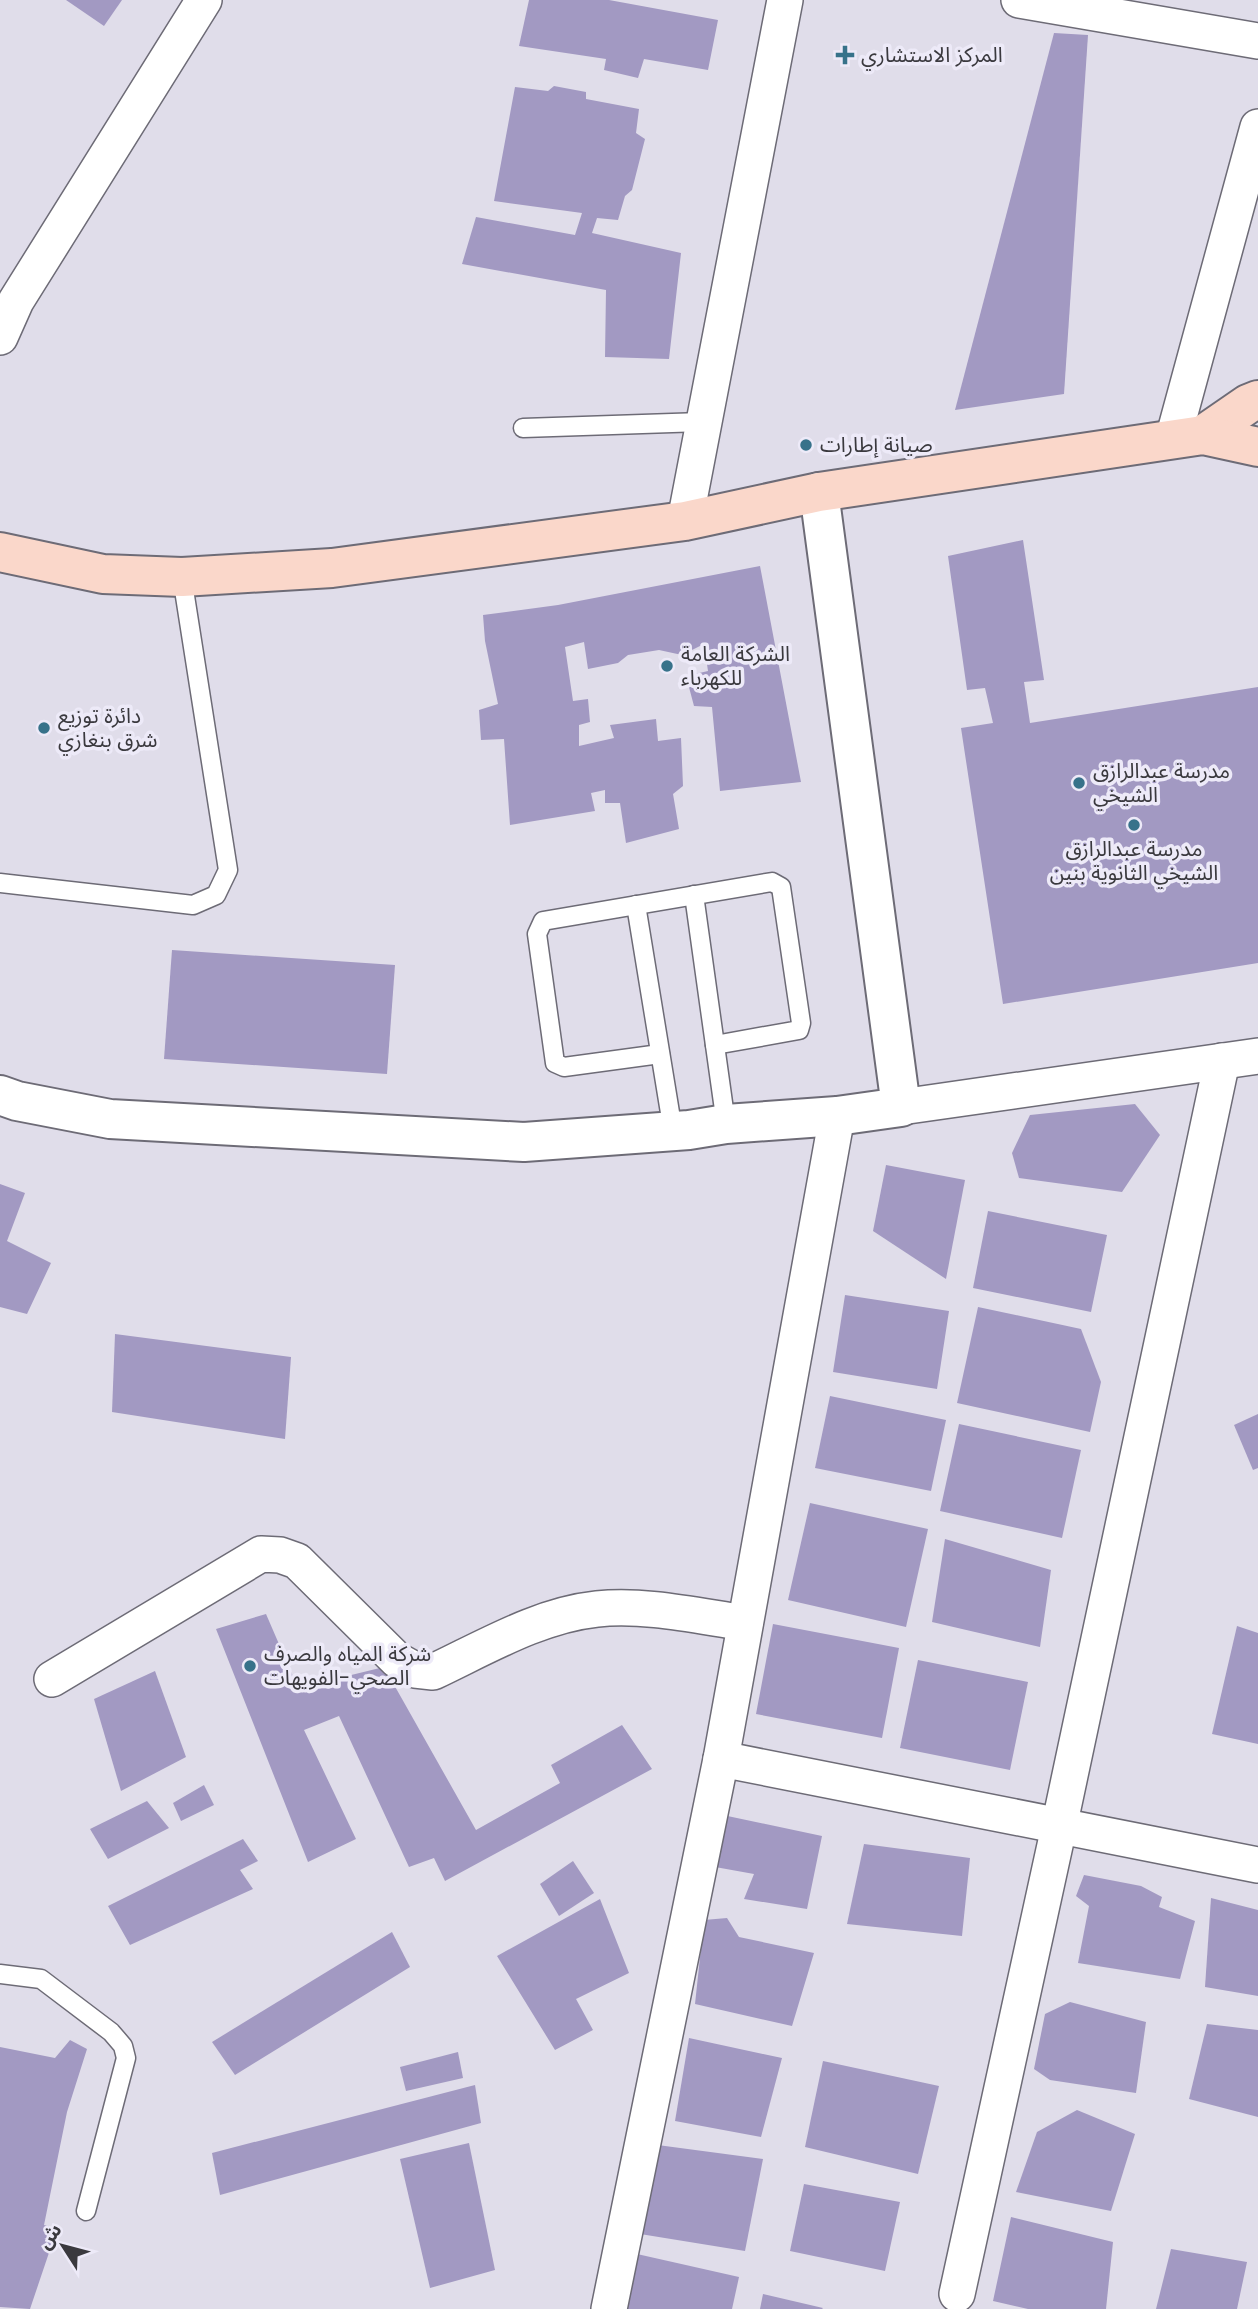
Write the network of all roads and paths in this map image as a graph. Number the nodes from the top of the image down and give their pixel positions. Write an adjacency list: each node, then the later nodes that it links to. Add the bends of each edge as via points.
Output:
1 (204, 0): 6 (street, via 16,302)
2 (785, 0): 8 (street)
3 (1019, 0): 4 (street)
4 (1258, 41)
5 (1258, 127): 10 (street)
6 (0, 337)
7 (1258, 400): 10 (main road)
8 (702, 422): 9 (lane); 13 (street)
9 (523, 428)
10 (1188, 437): 11 (main road); 12 (main road)
11 (1258, 447)
12 (819, 492): 13 (main road); 24 (street)
13 (685, 521): 15 (main road, via 332,568)
14 (0, 552): 15 (main road, via 103,574)
15 (182, 577): 16 (lane, via 228,870 216,895 194,905)
16 (0, 883)
17 (694, 895): 18 (lane); 19 (lane); 19 (lane, via 772,881 781,887 801,1023 799,1030)
18 (636, 905): 20 (lane); 20 (lane, via 543,920 537,934 555,1063 564,1067)
19 (715, 1045): 26 (lane)
20 (660, 1054): 27 (lane)
21 (1258, 1056): 22 (street)
22 (1222, 1061): 24 (street); 31 (street)
23 (0, 1095): 27 (street, via 110,1119 348,1133 524,1142)
24 (901, 1107): 25 (street)
25 (837, 1116): 26 (street); 28 (street)
26 (726, 1125): 27 (street)
27 (673, 1131)
28 (746, 1623): 29 (street, via 644,1609 596,1609 542,1621 433,1672 415,1670 397,1660 297,1562 261,1554); 30 (street)
29 (52, 1679)
30 (721, 1759): 31 (street); 36 (street)
31 (1059, 1827): 32 (street); 35 (street)
32 (1258, 1865)
33 (0, 1974): 34 (lane, via 41,1979 123,2046 126,2057)
34 (86, 2211)
35 (957, 2294)
36 (610, 2309)

